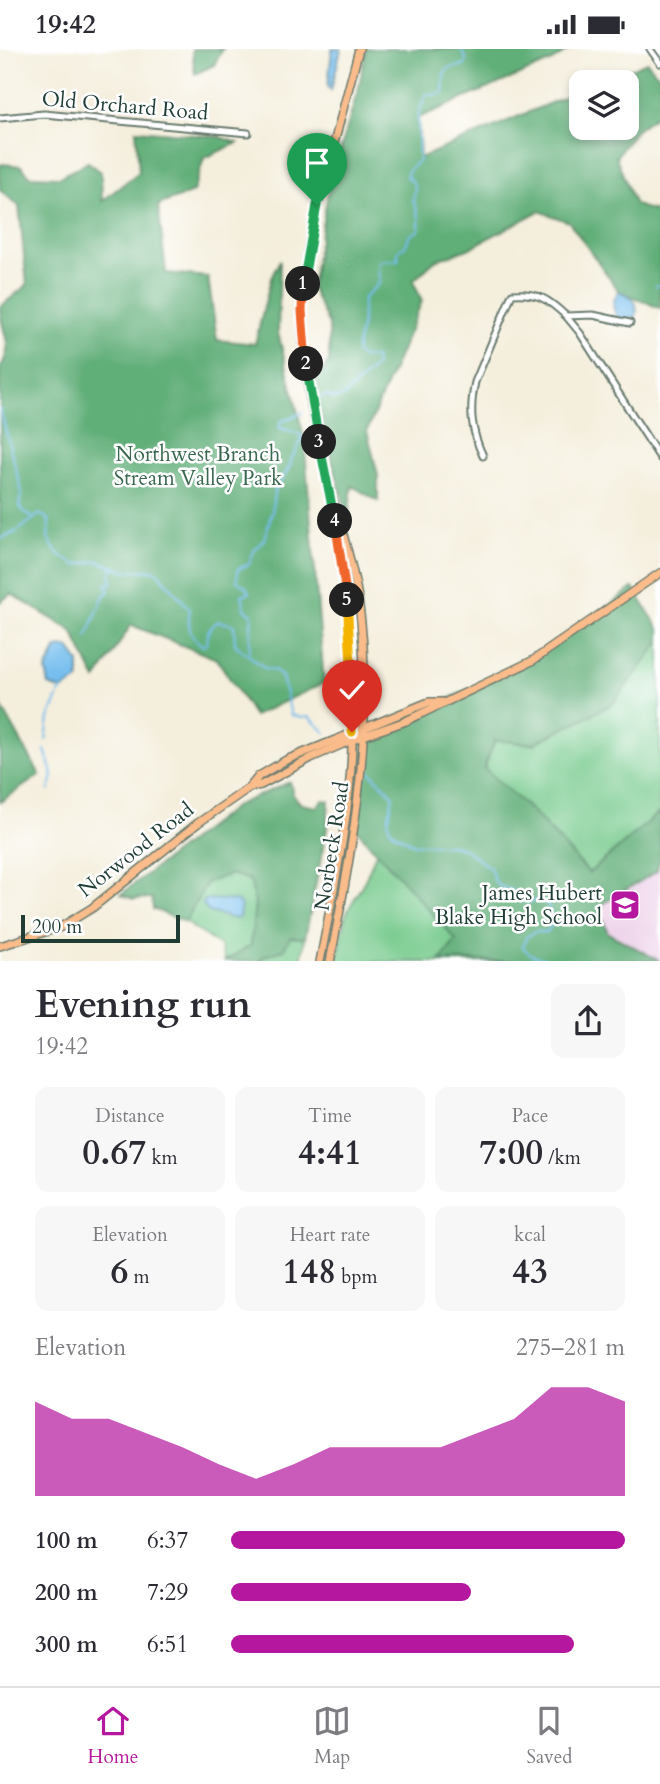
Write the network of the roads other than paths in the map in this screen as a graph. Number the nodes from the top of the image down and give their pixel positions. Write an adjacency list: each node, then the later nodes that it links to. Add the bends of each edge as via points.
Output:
1 (359, 49): 10 (main road, Norbeck Road, via 317,205 302,311 308,384)
2 (650, 49): 3 (street)
3 (660, 63)
4 (0, 118): 5 (street, Old Orchard Road, via 44,114)
5 (248, 133)
6 (566, 316): 7 (street, via 593,315); 8 (street, via 549,300 512,294 472,395 473,429); 9 (street)
7 (630, 323)
8 (483, 456)
9 (660, 458)
10 (330, 488): 12 (main road, Norbeck Road, via 358,599); 13 (main road, Norbeck Road, via 349,617)
11 (660, 573): 12 (main road, Norwood Road, via 531,661)
12 (365, 732): 13 (main road, Norwood Road); 16 (main road, Norbeck Road, via 355,828)
13 (352, 736): 14 (main road, Norwood Road, via 286,760 259,776 92,908 61,927); 15 (main road, Norbeck Road, via 341,845)
14 (0, 946)
15 (320, 961)
16 (330, 961)

